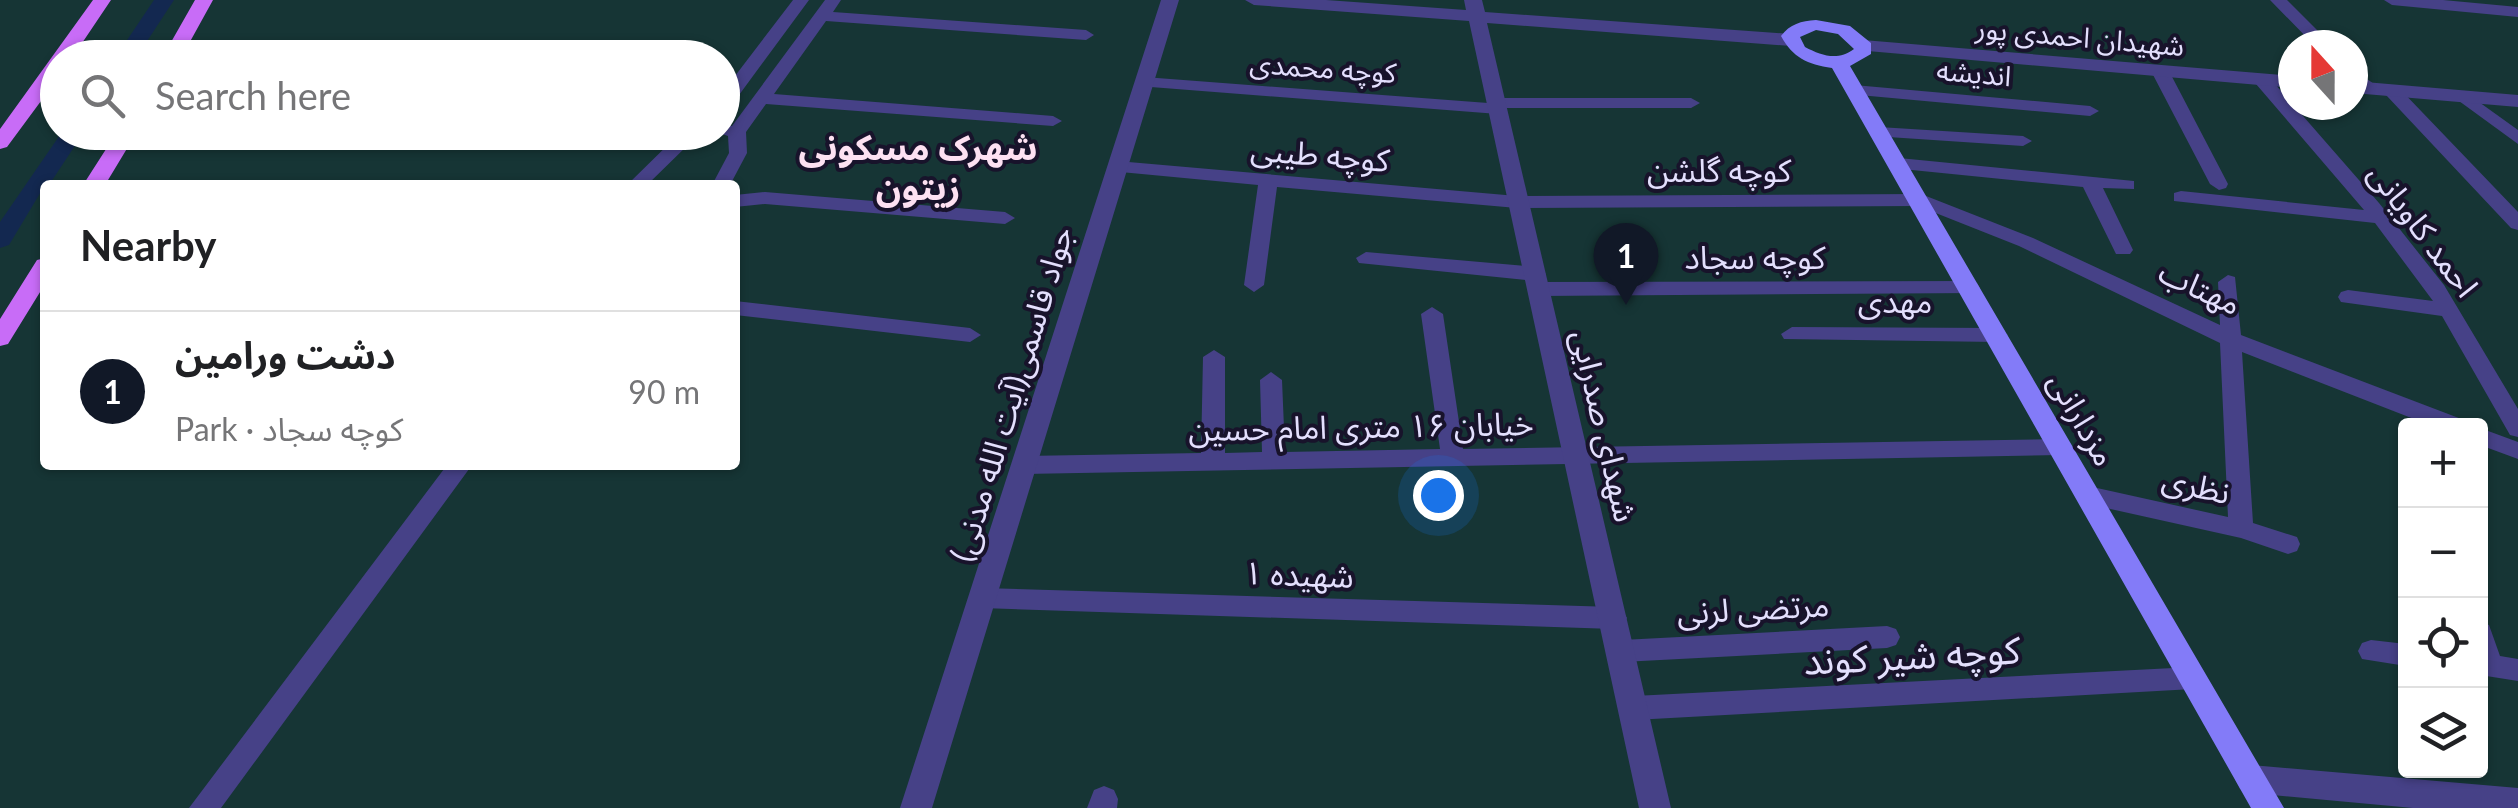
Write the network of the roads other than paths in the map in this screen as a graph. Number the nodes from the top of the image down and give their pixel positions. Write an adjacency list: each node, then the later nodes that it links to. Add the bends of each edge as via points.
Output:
1 (102, 0): 16 (main road)
2 (204, 0): 17 (main road)
3 (801, 0): 24 (street)
4 (833, 0): 12 (street)
5 (1170, 0): 25 (street, جواد قاسمی(آیت الله مدنی))
6 (1254, 0): 10 (street)
7 (1802, 0): 13 (main road)
8 (2278, 0): 14 (street)
9 (2392, 0): 11 (street)
10 (1475, 8): 18 (street); 34 (street, شهدای صدرایی)
11 (2518, 12)
12 (822, 16): 15 (street); 31 (street)
13 (1816, 25): 18 (main road, via 1794,30); 19 (main road, via 1844,30)
14 (2309, 30)
15 (1086, 35)
16 (74, 40)
17 (181, 40)
18 (1790, 40): 20 (main road, via 1809,57)
19 (1863, 46): 20 (main road, via 1860,56); 21 (street, شهیدان احمدی پور)
20 (1838, 62): 28 (main road, مزدارانی)
21 (2160, 71): 22 (street, شهیدان احمدی پور); 52 (street)
22 (2262, 80): 23 (street, شهیدان احمدی پور); 59 (street, احمد کاویانی)
23 (2278, 81)
24 (740, 82)
25 (1144, 82): 34 (street, کوچه محمدی); 46 (street, جواد قاسمی(آیت الله مدنی))
26 (2368, 85): 29 (street)
27 (40, 87): 40 (main road)
28 (1854, 90): 35 (street, اندیشه); 38 (main road, مزدارانی)
29 (2392, 90): 30 (street); 60 (street)
30 (2465, 97): 32 (street); 39 (street)
31 (760, 98): 36 (street); 37 (street)
32 (2518, 101)
33 (1691, 103): 34 (street, کوچه محمدی)
34 (1498, 106): 57 (street, شهدای صدرایی)
35 (2090, 111)
36 (740, 120)
37 (1053, 121)
38 (1880, 132): 41 (street); 45 (main road, مزدارانی)
39 (2518, 138)
40 (0, 142)
41 (2022, 142)
42 (115, 150): 47 (main road)
43 (676, 150): 48 (street)
44 (737, 150): 49 (street)
45 (1898, 164): 51 (street); 56 (main road, مزدارانی)
46 (1117, 168): 50 (street, کوچه طیبی); 88 (street, جواد قاسمی(آیت الله مدنی))
47 (97, 180)
48 (642, 180)
49 (724, 180)
50 (1268, 181): 57 (street, کوچه طیبی); 66 (street)
51 (2090, 181): 53 (street); 61 (street)
52 (2219, 184)
53 (2126, 185)
54 (2181, 196): 59 (street)
55 (740, 200): 58 (street)
56 (1921, 200): 57 (street, کوچه گلشن); 67 (main road, مزدارانی); 76 (street, مهتاب)
57 (1517, 202): 64 (street, شهدای صدرایی)
58 (1005, 218)
59 (2380, 218): 70 (street, احمد کاویانی)
60 (2518, 224)
61 (2123, 250)
62 (1366, 258): 64 (street, کوچه سجاد)
63 (40, 273): 75 (main road)
64 (1538, 282): 67 (street, کوچه سجاد); 84 (street, شهدای صدرایی)
65 (2228, 282): 76 (street)
66 (1254, 286)
67 (1970, 288): 74 (main road, مزدارانی)
68 (2348, 296): 70 (street)
69 (740, 309): 73 (street)
70 (2448, 310): 80 (street, احمد کاویانی)
71 (1432, 314): 85 (street)
72 (1792, 334): 74 (street, مهدی)
73 (970, 335)
74 (1997, 336): 82 (main road, مزدارانی)
75 (0, 338)
76 (2231, 339): 79 (street, مهتاب); 91 (street)
77 (1214, 357): 87 (street)
78 (1271, 380): 86 (street)
79 (2423, 418)
80 (2518, 429)
81 (2488, 439): 83 (street)
82 (2060, 447): 84 (street, خیابان ۱۶ متری امام حسین); 90 (main road, مزدارانی)
83 (2518, 451)
84 (1578, 456): 85 (street, خیابان ۱۶ متری امام حسین); 94 (street, شهدای صدرایی)
85 (1453, 458): 86 (street, خیابان ۱۶ متری امام حسین)
86 (1274, 461): 87 (street, خیابان ۱۶ متری امام حسین)
87 (1214, 462): 88 (street, خیابان ۱۶ متری امام حسین)
88 (1024, 465): 93 (street, جواد قاسمی(آیت الله مدنی))
89 (456, 470): 105 (street)
90 (2088, 495): 91 (street, نظری); 101 (main road, مزدارانی)
91 (2240, 529): 92 (street, نظری)
92 (2288, 544)
93 (982, 598): 94 (street, شهیده ۱); 106 (street, جواد قاسمی(آیت الله مدنی))
94 (1614, 618): 96 (street, شهدای صدرایی)
95 (1887, 637): 96 (street, مرتضی لرنی)
96 (1622, 650): 102 (street, شهدای صدرایی)
97 (2371, 651): 98 (street)
98 (2398, 654)
99 (2488, 665): 100 (street)
100 (2518, 670)
101 (2194, 678): 102 (street, کوچه شیر کوند); 103 (main road, مزدارانی)
102 (1634, 708): 107 (street, شهدای صدرایی)
103 (2251, 778): 104 (street); 108 (main road, مزدارانی)
104 (2518, 802)
105 (204, 808)
106 (916, 808)
107 (1655, 808)
108 (2268, 808)

